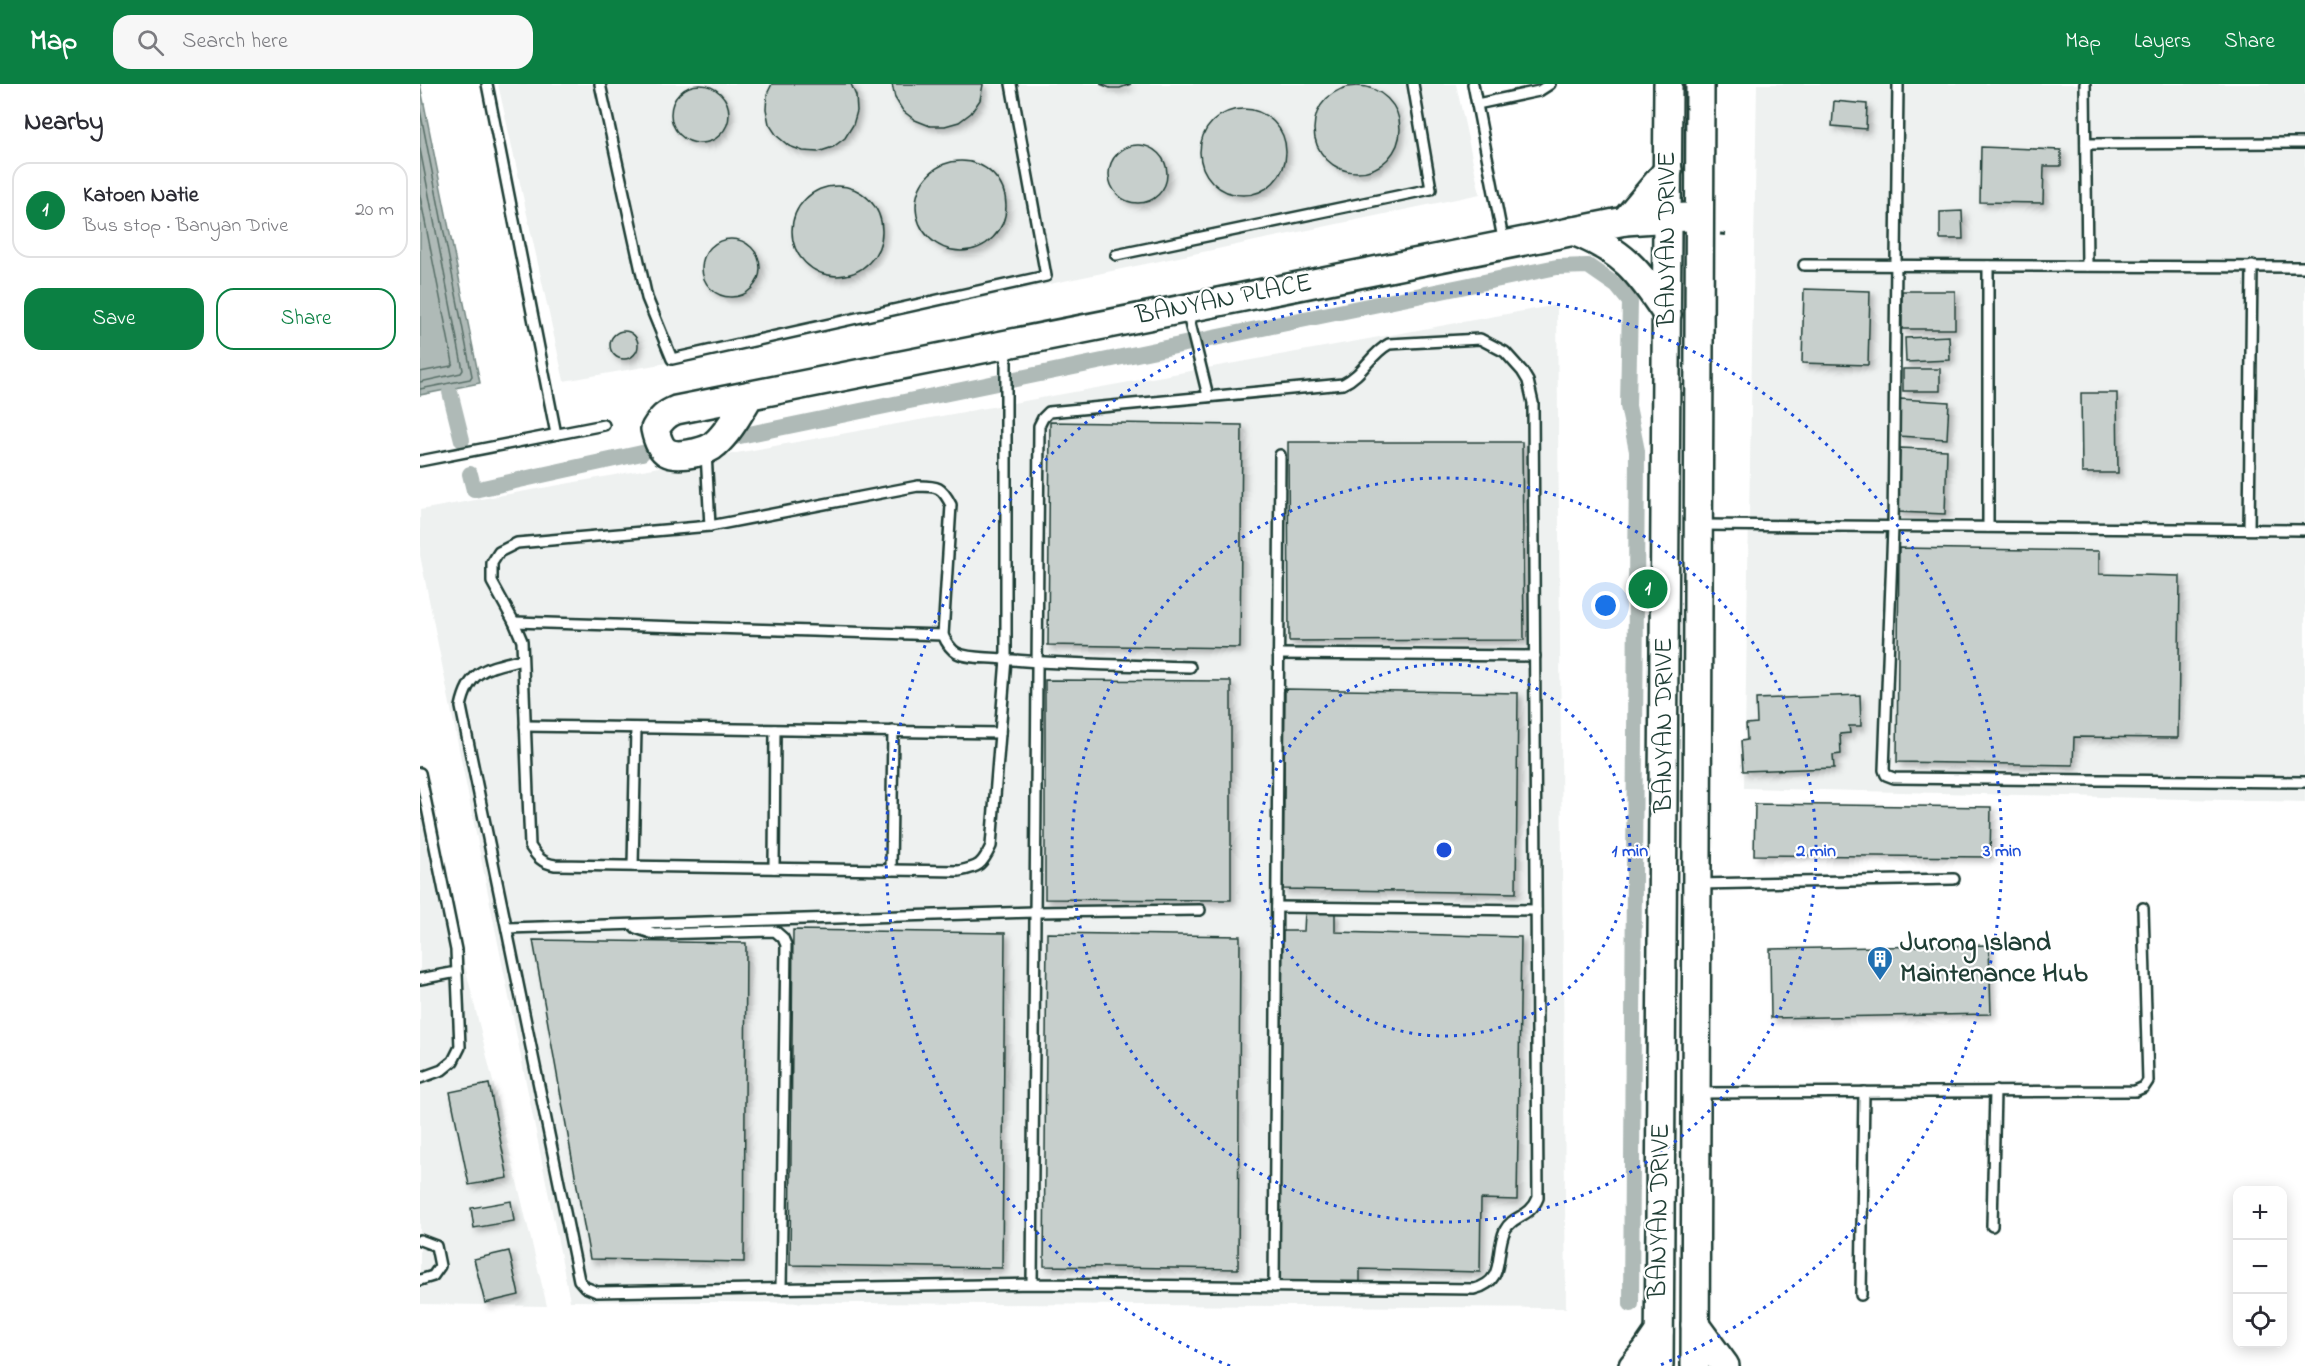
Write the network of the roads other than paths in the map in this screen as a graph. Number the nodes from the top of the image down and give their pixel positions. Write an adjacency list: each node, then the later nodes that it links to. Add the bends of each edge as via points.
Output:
1 (487, 84): 33 (lane)
2 (600, 84): 3 (lane, via 647,298 672,359 1046,276)
3 (1011, 84)
4 (1413, 84): 20 (lane, via 1431,189)
5 (1473, 84): 11 (lane)
6 (1550, 84): 11 (lane, via 1539,91)
7 (1668, 84): 14 (street, BANYAN DRIVE)
8 (1700, 84): 15 (street, BANYAN DRIVE)
9 (1898, 84): 22 (lane)
10 (2085, 84): 13 (lane)
11 (1477, 104): 19 (lane)
12 (2305, 143): 13 (lane)
13 (2086, 144): 24 (lane)
14 (1668, 170): 16 (street, BANYAN DRIVE); 17 (street)
15 (1700, 216): 16 (street, BANYAN PLACE); 37 (street, BANYAN DRIVE)
16 (1668, 217): 17 (street, BANYAN PLACE); 27 (street, BANYAN DRIVE)
17 (1625, 221): 18 (street, BANYAN PLACE)
18 (1573, 231): 19 (street, BANYAN PLACE); 27 (street, via 1619,254 1643,278)
19 (1504, 245): 28 (street, BANYAN PLACE)
20 (1116, 255)
21 (1804, 265): 22 (lane)
22 (1896, 266): 23 (lane); 39 (lane)
23 (1988, 266): 24 (lane); 40 (lane)
24 (2087, 266): 25 (lane)
25 (2252, 266): 26 (lane); 41 (lane)
26 (2305, 267)
27 (1667, 314): 84 (street, BANYAN DRIVE)
28 (1188, 317): 29 (street, BANYAN PLACE); 31 (lane)
29 (1006, 353): 30 (street, BANYAN PLACE); 48 (lane)
30 (750, 395): 34 (street, via 716,444); 34 (street, BANYAN PLACE, via 676,410 665,415 655,429 657,441 669,454)
31 (1208, 396): 46 (lane, via 1343,384 1354,379 1377,351 1389,344 1480,339 1505,352 1522,371 1533,403); 49 (lane, via 1049,412 1042,418)
32 (604, 425): 33 (lane)
33 (556, 434): 36 (lane)
34 (706, 450): 38 (lane)
35 (1280, 455): 45 (lane)
36 (420, 461)
37 (1699, 525): 39 (lane); 62 (street, BANYAN DRIVE)
38 (710, 526): 43 (lane, via 517,543 499,552 492,563 492,582); 44 (lane, via 934,486 945,492 951,505)
39 (1893, 527): 40 (lane); 57 (lane, via 1886,775)
40 (1988, 527): 41 (lane)
41 (2249, 529): 42 (lane)
42 (2305, 530)
43 (514, 622): 44 (lane); 47 (lane, via 522,641)
44 (943, 635): 48 (lane, via 956,652)
45 (1278, 654): 46 (lane); 63 (lane)
46 (1535, 656): 66 (lane)
47 (522, 659): 51 (lane); 69 (lane, via 488,668 472,680 465,689 461,707)
48 (1006, 659): 49 (lane); 55 (lane)
49 (1037, 662): 50 (lane); 67 (lane)
50 (1190, 667)
51 (525, 726): 52 (lane); 58 (lane, via 530,846 536,857 555,865)
52 (636, 728): 53 (lane); 58 (lane)
53 (775, 730): 54 (lane); 59 (lane)
54 (893, 731): 55 (lane); 60 (lane)
55 (1000, 733): 60 (lane, via 991,846 984,861 975,868 959,871)
56 (420, 773): 70 (lane, via 456,950)
57 (2305, 782)
58 (633, 866): 59 (lane)
59 (774, 868): 60 (lane)
60 (891, 870)
61 (1954, 879): 62 (lane)
62 (1697, 884): 75 (street, BANYAN DRIVE)
63 (1277, 908): 66 (lane); 80 (lane)
64 (2143, 908): 73 (lane, via 2148,1081 2144,1087 2135,1091)
65 (1200, 910): 67 (lane)
66 (1536, 910): 80 (lane, via 1538,1198 1534,1208 1505,1230 1495,1278 1474,1289)
67 (1035, 912): 68 (lane); 79 (lane)
68 (629, 925): 69 (lane); 81 (lane, via 654,934 775,931 786,945)
69 (507, 928): 81 (lane, via 579,1280 597,1292)
70 (457, 972): 71 (lane); 72 (lane, via 460,1047 453,1061 442,1070)
71 (420, 979)
72 (420, 1078)
73 (1995, 1091): 74 (lane); 76 (lane)
74 (1864, 1092): 75 (lane); 82 (lane)
75 (1696, 1093): 83 (street, BANYAN DRIVE)
76 (1992, 1226)
77 (420, 1240): 78 (lane, via 436,1246 440,1266 433,1276)
78 (420, 1280)
79 (1032, 1284): 80 (lane); 81 (lane)
80 (1274, 1287)
81 (781, 1288)
82 (1861, 1295)
83 (1695, 1325): 87 (street, BANYAN DRIVE); 88 (street)
84 (1659, 1332): 85 (street); 86 (street, BANYAN DRIVE)
85 (1633, 1366)
86 (1659, 1366)
87 (1695, 1366)
88 (1725, 1366)

